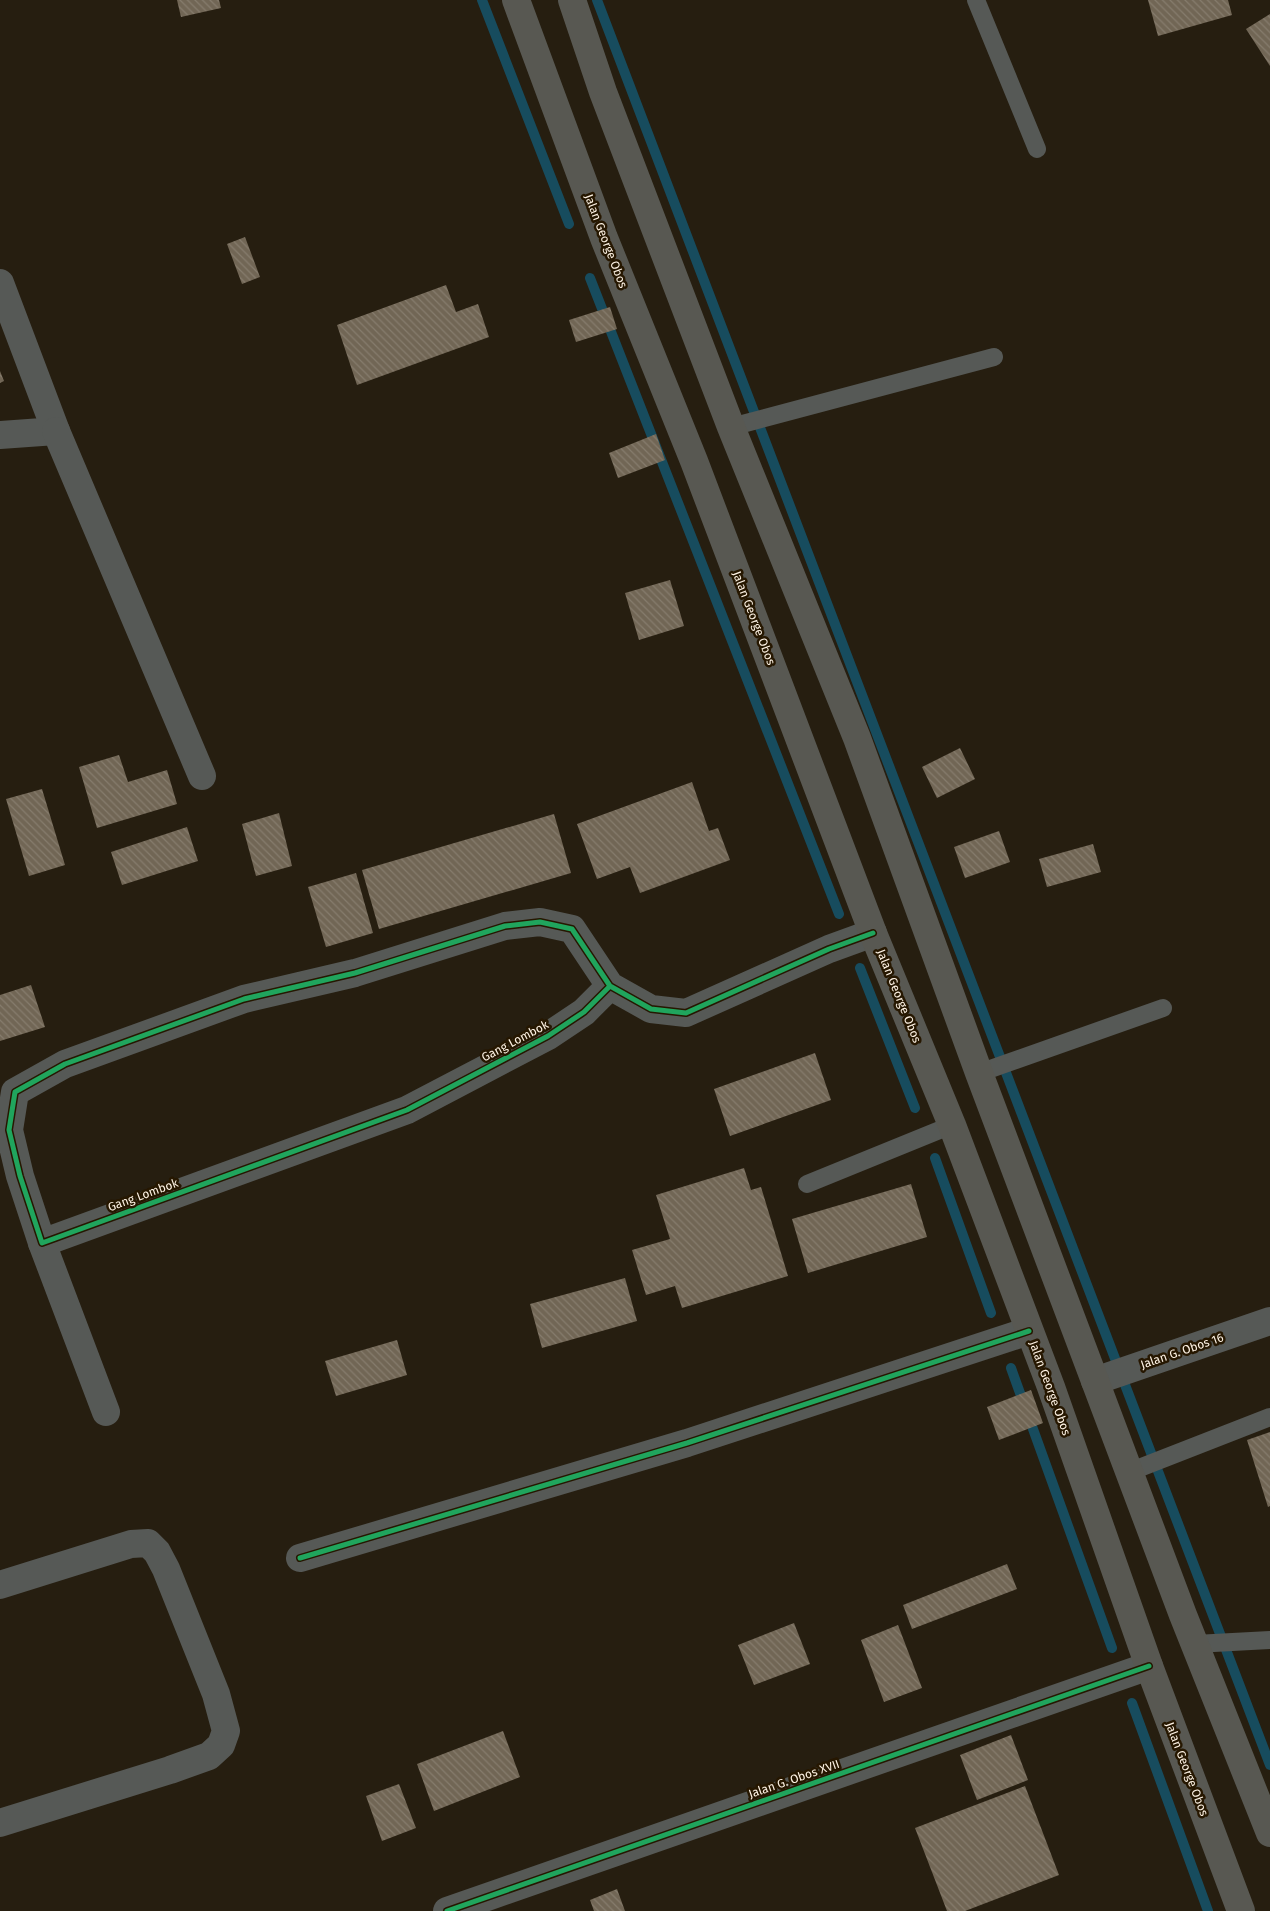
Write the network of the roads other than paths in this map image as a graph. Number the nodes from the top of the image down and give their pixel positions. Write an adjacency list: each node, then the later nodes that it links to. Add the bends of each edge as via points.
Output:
1 (516, 0): 11 (main road, Jalan George Obos, via 604,238 694,461)
2 (572, 0): 7 (main road, via 603,92)
3 (976, 0): 4 (lane)
4 (1037, 149)
5 (0, 283): 8 (street)
6 (994, 358): 7 (lane)
7 (731, 427): 14 (main road, via 857,738)
8 (56, 432): 9 (street); 10 (street)
9 (0, 435)
10 (202, 776)
11 (873, 933): 12 (street, via 829,949 686,1013 652,1009); 15 (main road, Jalan George Obos)
12 (610, 986): 16 (street, via 572,928 540,922 505,926 355,972 244,999 65,1064 15,1092 9,1130); 18 (street, Gang Lombok, via 584,1012 548,1036 407,1110)
13 (1162, 1008): 14 (lane)
14 (979, 1073): 21 (main road)
15 (952, 1125): 17 (lane); 20 (main road, Jalan George Obos)
16 (10, 1181): 18 (street)
17 (807, 1184)
18 (42, 1243): 22 (street)
19 (1270, 1321): 21 (street, Jalan G. Obos 16)
20 (1029, 1331): 25 (street, via 687,1443); 29 (main road, Jalan George Obos)
21 (1095, 1381): 24 (main road)
22 (106, 1412)
23 (1270, 1417): 24 (lane)
24 (1129, 1472): 28 (main road)
25 (300, 1558)
26 (0, 1585): 30 (street, via 131,1544 148,1543 166,1569 216,1694 226,1731 221,1745 209,1756)
27 (1270, 1640): 28 (lane)
28 (1195, 1644): 31 (main road)
29 (1148, 1666): 32 (street, Jalan G. Obos XVII); 33 (main road, Jalan George Obos)
30 (0, 1823)
31 (1270, 1833)
32 (447, 1911)
33 (1241, 1911)

